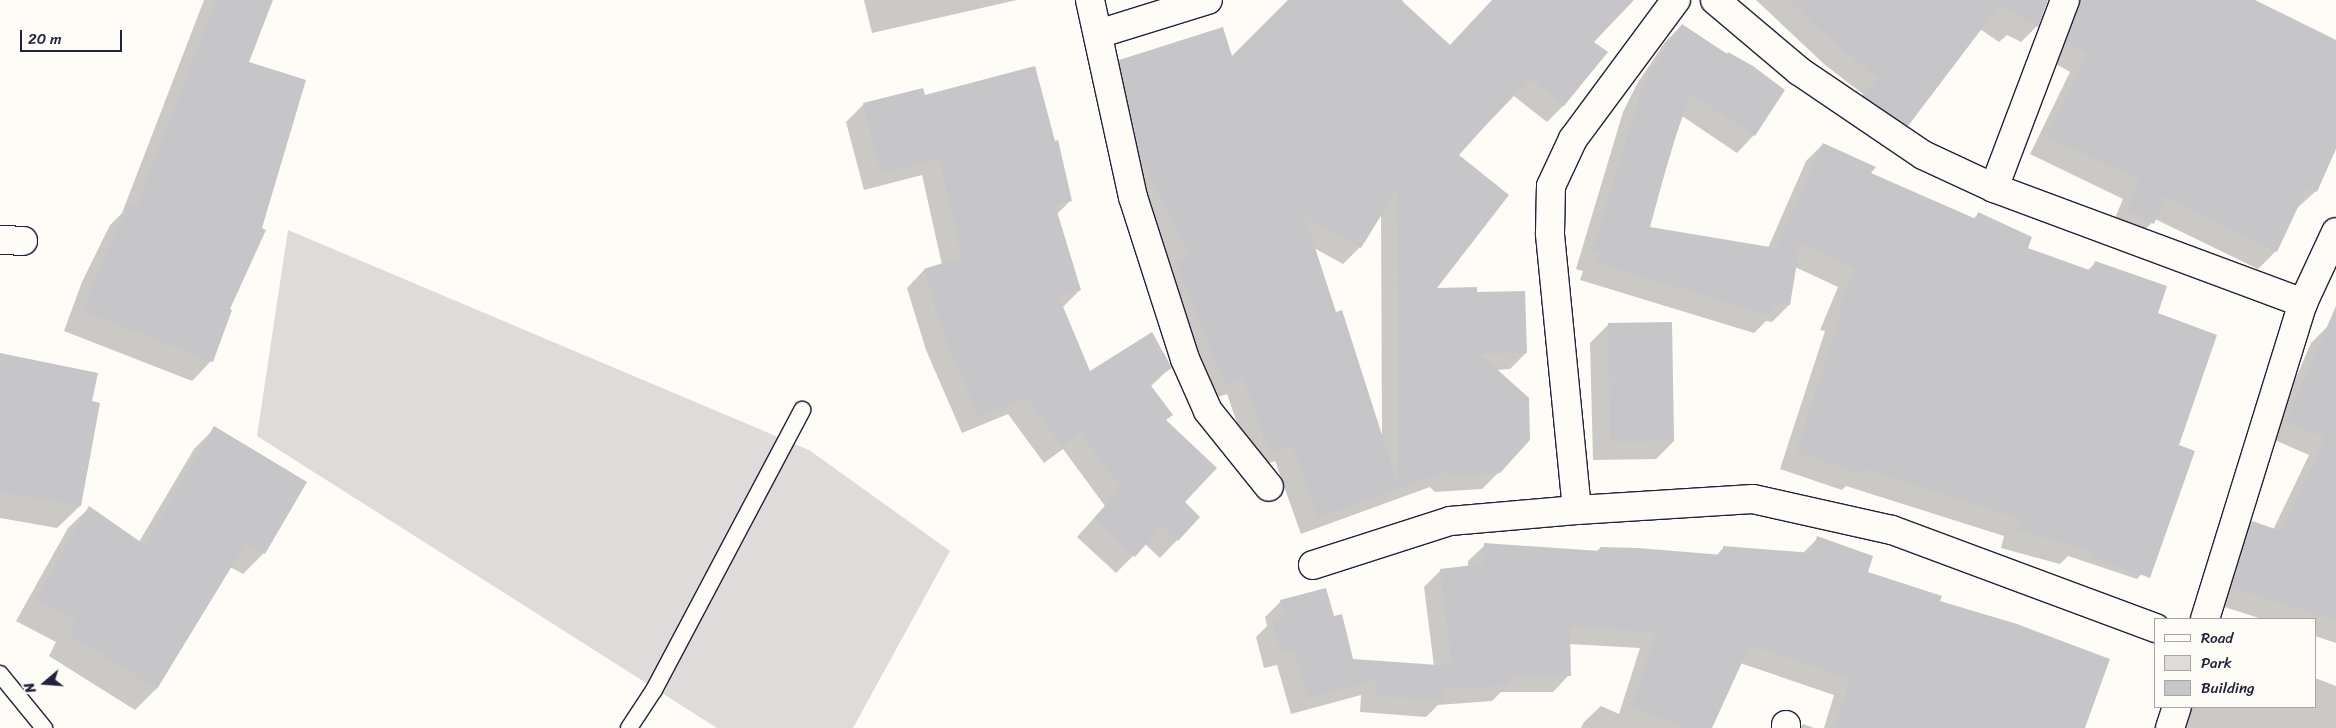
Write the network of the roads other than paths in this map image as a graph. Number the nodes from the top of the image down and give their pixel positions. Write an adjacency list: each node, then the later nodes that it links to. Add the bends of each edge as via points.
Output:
1 (1090, 0): 6 (street)
2 (1208, 0): 6 (street)
3 (1676, 0): 12 (street, via 1573,139 1551,186 1550,233)
4 (1715, 0): 7 (street, via 1799,70 1923,156)
5 (2065, 0): 7 (street)
6 (1098, 34): 11 (street, via 1133,197 1185,359 1208,411)
7 (1994, 188): 9 (street)
8 (2336, 232): 9 (street)
9 (2303, 304): 14 (street)
10 (802, 410): 19 (lane, via 654,690)
11 (1270, 487)
12 (1576, 510): 13 (street, via 1450,521); 15 (street, via 1753,499 1892,530)
13 (1313, 565)
14 (2206, 618)
15 (2154, 628)
16 (0, 674): 18 (lane)
17 (2177, 708): 20 (street)
18 (44, 728)
19 (629, 728)
20 (2170, 728)

